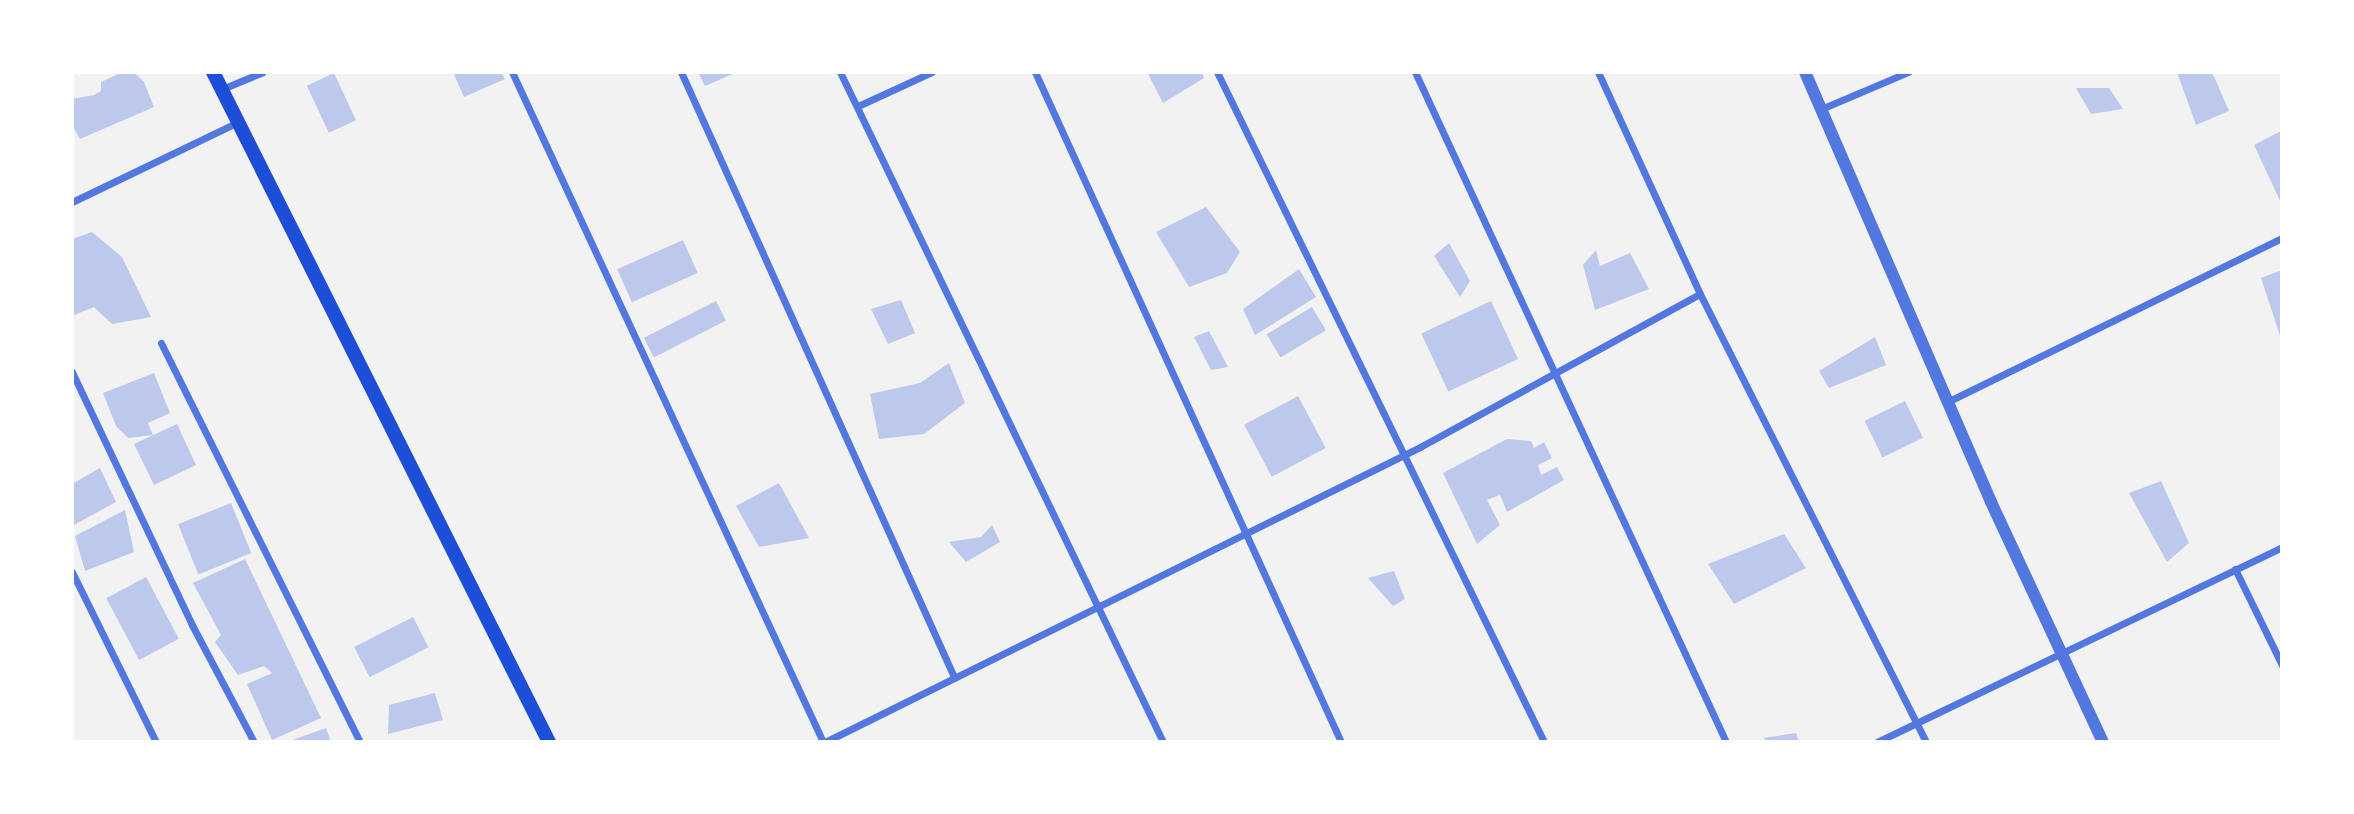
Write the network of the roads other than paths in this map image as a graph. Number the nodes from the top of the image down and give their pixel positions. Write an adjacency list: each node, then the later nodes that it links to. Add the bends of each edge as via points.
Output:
1 (213, 72): 13 (main road)
2 (263, 72): 13 (street)
3 (512, 72): 38 (street)
4 (681, 72): 32 (street)
5 (841, 72): 14 (street)
6 (932, 72): 14 (street)
7 (1035, 72): 25 (street)
8 (1217, 72): 24 (street)
9 (1415, 72): 22 (street)
10 (1598, 72): 19 (street)
11 (1805, 72): 15 (street)
12 (1908, 72): 15 (street)
13 (222, 89): 16 (main road)
14 (858, 106): 29 (street)
15 (1821, 109): 23 (street)
16 (238, 122): 17 (street); 37 (main road)
17 (72, 202)
18 (2282, 238): 23 (street)
19 (1700, 294): 22 (street); 33 (street)
20 (161, 343): 36 (street)
21 (72, 372): 35 (street, via 192,625)
22 (1555, 374): 24 (street); 42 (street)
23 (1947, 402): 30 (street)
24 (1404, 456): 25 (street); 41 (street)
25 (1246, 533): 29 (street); 40 (street)
26 (2282, 547): 27 (street)
27 (2235, 569): 30 (street); 31 (street)
28 (72, 572): 34 (street)
29 (1097, 607): 32 (street); 39 (street)
30 (2061, 653): 33 (street); 45 (street)
31 (2282, 665)
32 (954, 677): 38 (street)
33 (1917, 723): 43 (street); 44 (street)
34 (156, 742)
35 (254, 742)
36 (360, 742)
37 (549, 742)
38 (824, 742)
39 (1163, 742)
40 (1341, 742)
41 (1544, 742)
42 (1726, 742)
43 (1877, 742)
44 (1926, 742)
45 (2103, 742)

